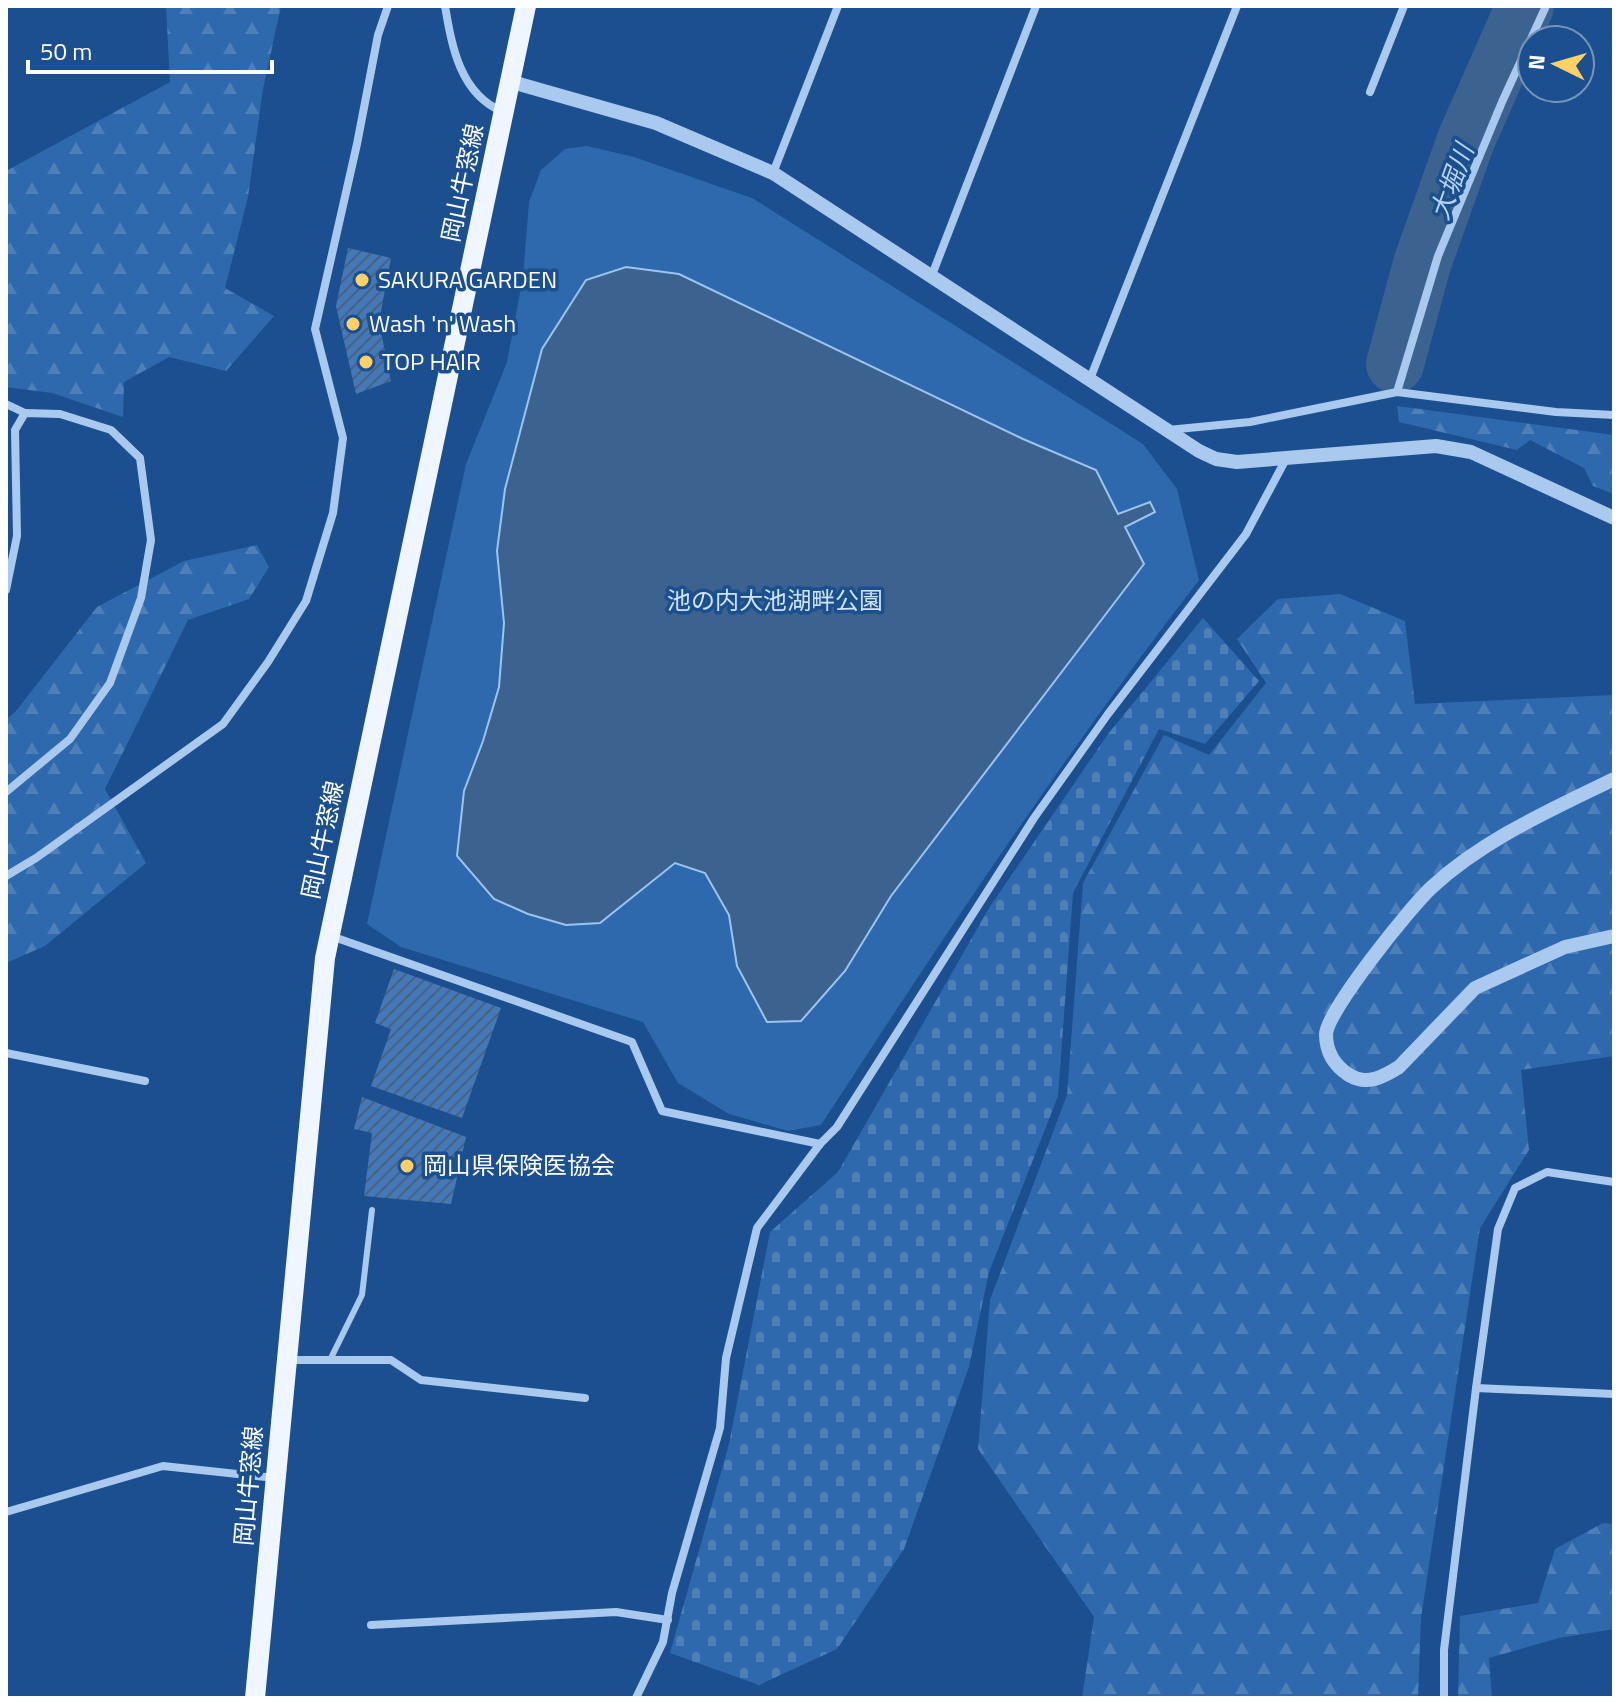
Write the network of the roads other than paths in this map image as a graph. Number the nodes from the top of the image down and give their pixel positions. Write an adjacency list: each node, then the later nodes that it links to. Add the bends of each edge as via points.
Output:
1 (388, 6): 25 (street, via 315,329 343,438 333,513 306,601 223,724)
2 (445, 6): 11 (street, via 451,41 469,87 487,105)
3 (526, 6): 9 (main road, 岡山牛窓線)
4 (838, 6): 12 (street)
5 (1036, 6): 13 (street)
6 (1237, 6): 14 (street)
7 (1404, 6): 10 (street)
8 (1546, 6): 15 (street, via 1438,256)
9 (512, 82): 11 (main road, 岡山牛窓線); 12 (street, via 656,123)
10 (1370, 92)
11 (505, 113): 26 (main road, 岡山牛窓線)
12 (773, 173): 13 (street)
13 (932, 275): 14 (street)
14 (1090, 379): 19 (street)
15 (1397, 392): 18 (street); 19 (street, via 1250,422)
16 (6, 404): 17 (street)
17 (25, 413): 22 (street, via 15,430 17,536); 24 (street, via 60,414 111,430 140,458 151,540 141,598 110,683 70,739)
18 (1614, 415)
19 (1167, 430): 20 (street, via 1216,459)
20 (1287, 457): 21 (street, via 1436,446 1471,452); 30 (street, via 1246,534 1034,818 837,1127)
21 (1614, 518)
22 (6, 590)
23 (1614, 779): 27 (street, via 1493,841 1431,888 1332,1016 1326,1032 1334,1063 1354,1078 1384,1077 1475,988 1565,947)
24 (6, 792)
25 (6, 876)
26 (330, 935): 30 (street, via 632,1042 662,1111); 33 (main road, 岡山牛窓線)
27 (1614, 936)
28 (6, 1053): 29 (street)
29 (145, 1081)
30 (820, 1144): 40 (street, via 757,1228 726,1358 720,1428)
31 (1614, 1182): 35 (street, via 1547,1172 1515,1188 1498,1229)
32 (372, 1210): 34 (lane, via 362,1295)
33 (287, 1360): 34 (street); 38 (main road, 岡山牛窓線)
34 (330, 1360): 37 (street, via 391,1360 421,1380)
35 (1476, 1388): 36 (street); 44 (street, via 1444,1650)
36 (1614, 1394)
37 (585, 1398)
38 (276, 1478): 39 (street, via 163,1466); 42 (main road, 岡山牛窓線)
39 (6, 1512)
40 (668, 1620): 41 (street, via 616,1612); 43 (street)
41 (371, 1625)
42 (255, 1698)
43 (636, 1698)
44 (1444, 1698)

